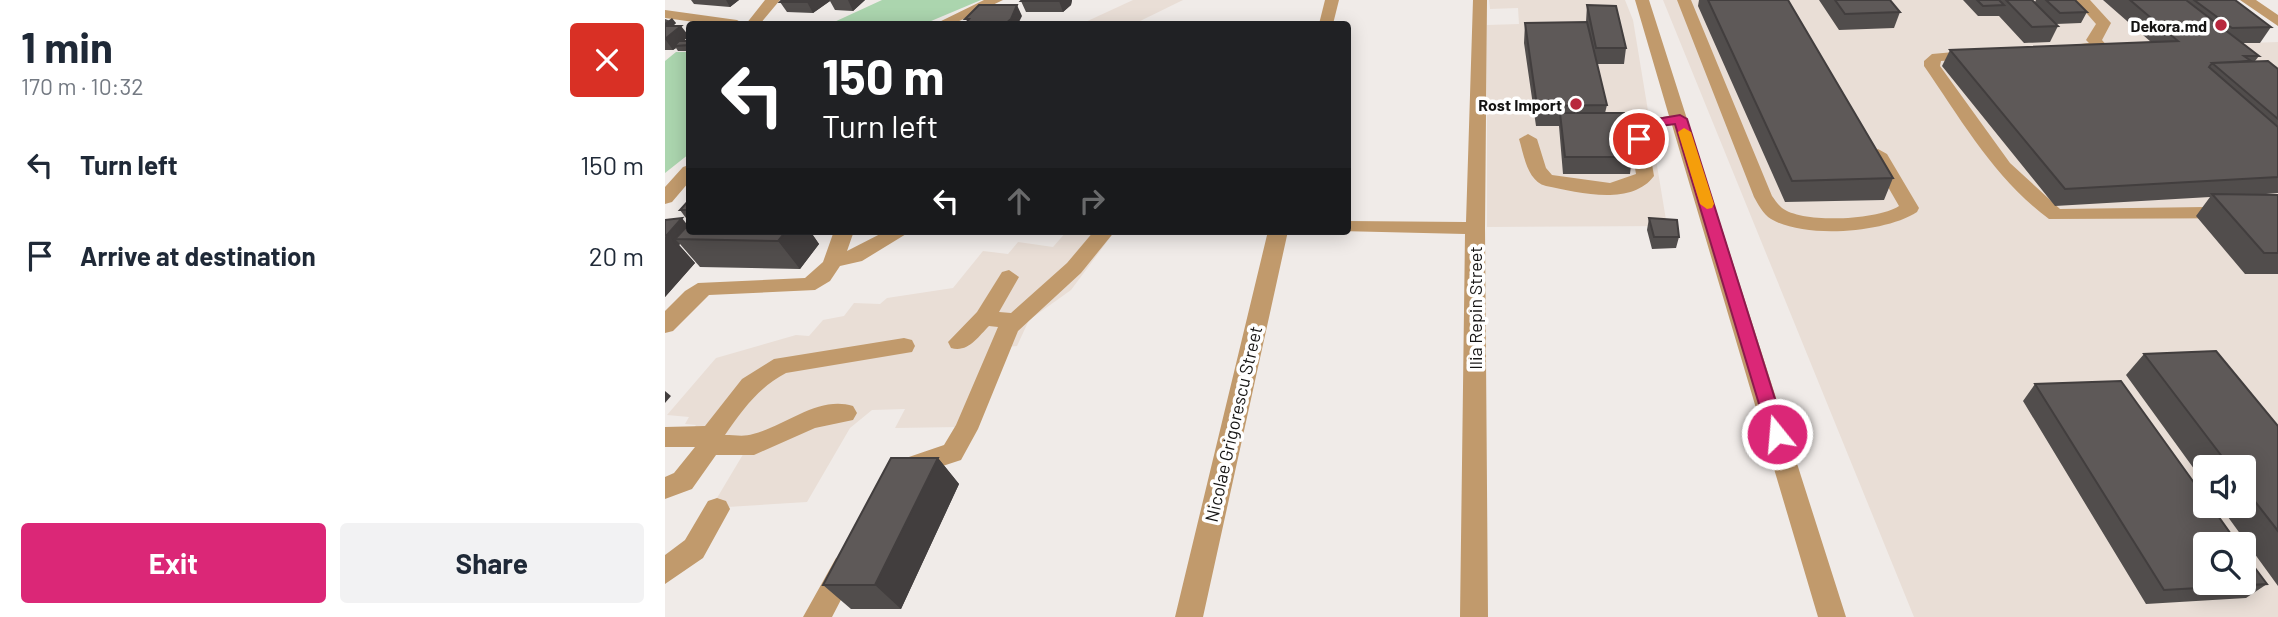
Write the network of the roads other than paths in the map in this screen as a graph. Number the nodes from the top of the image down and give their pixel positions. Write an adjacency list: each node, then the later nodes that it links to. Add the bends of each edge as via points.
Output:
1 (773, 0): 11 (street)
2 (996, 0): 12 (street)
3 (1332, 0): 13 (street)
4 (1481, 0): 24 (street, Ilia Repin Street)
5 (1642, 0): 17 (street)
6 (1683, 0): 19 (street, via 1763,197 1777,214 1808,223 1886,220 1904,214 1910,208)
7 (2082, 0): 15 (street, via 2104,23 2094,40 2100,47)
8 (2247, 0): 14 (street)
9 (665, 14): 10 (street)
10 (715, 21)
11 (756, 21)
12 (949, 21)
13 (1327, 21)
14 (2278, 22)
15 (2057, 49)
16 (1991, 54): 22 (street, via 1937,57 1932,66 2019,184 2056,215)
17 (1680, 119): 18 (street, via 1656,123 1639,139 1644,176 1634,185 1611,189 1546,180 1537,169); 47 (street)
18 (1528, 139)
19 (1869, 139)
20 (686, 174): 21 (street)
21 (665, 198)
22 (2278, 212)
23 (1351, 227): 24 (street)
24 (1475, 228): 46 (street, Ilia Repin Street)
25 (843, 235): 29 (street)
26 (894, 235): 29 (street, via 855,256)
27 (1102, 235): 32 (street, via 1074,268)
28 (1277, 235): 45 (street, Nicolae Grigorescu Street)
29 (834, 260): 33 (street, via 819,280 807,285 705,288)
30 (1009, 277): 31 (street)
31 (984, 318): 32 (street); 34 (street)
32 (1015, 321): 39 (street, via 952,453)
33 (665, 326)
34 (960, 342)
35 (904, 345): 38 (street, via 782,365 767,372 751,382)
36 (845, 413): 38 (street, via 811,419 754,445)
37 (665, 437): 38 (street)
38 (705, 441): 40 (street, via 683,481)
39 (893, 479)
40 (665, 488)
41 (717, 509): 43 (street, via 694,549)
42 (858, 543): 44 (street)
43 (665, 571)
44 (817, 617)
45 (1189, 617)
46 (1474, 617)
47 (1832, 617)

